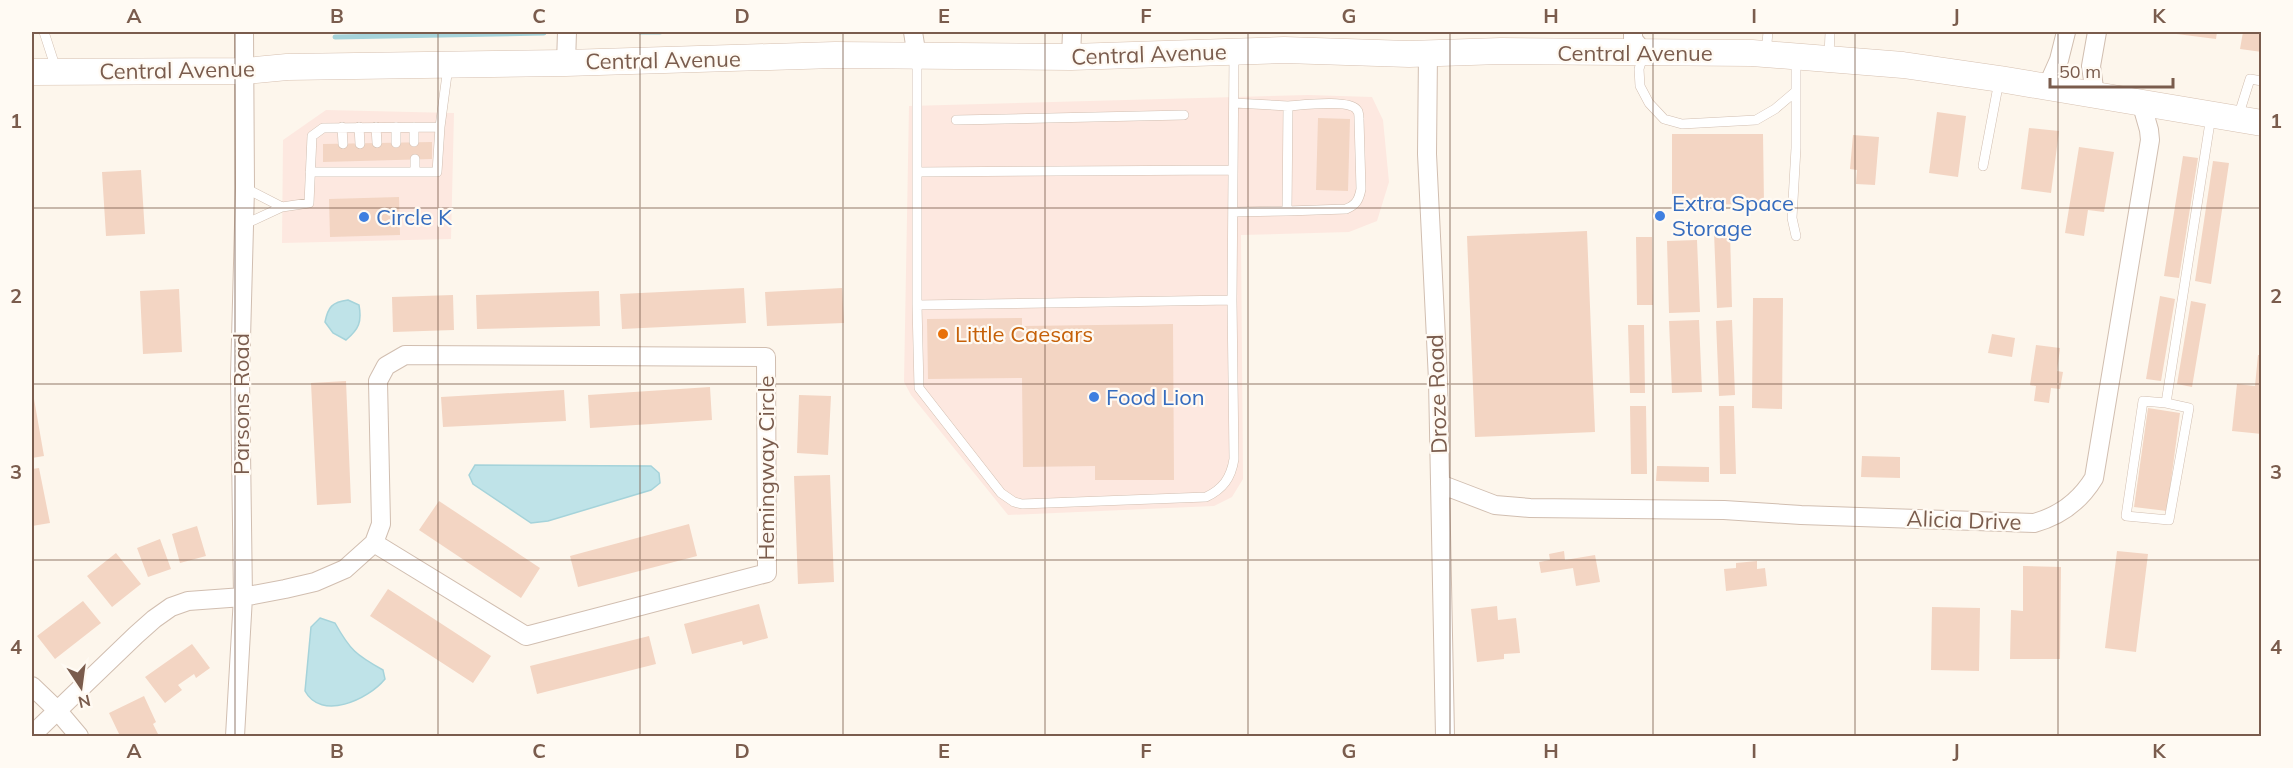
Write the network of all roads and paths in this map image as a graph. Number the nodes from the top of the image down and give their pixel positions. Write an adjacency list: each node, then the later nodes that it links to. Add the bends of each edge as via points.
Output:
1 (44, 32): 20 (lane)
2 (244, 32): 19 (street, Parsons Road)
3 (567, 32): 17 (street)
4 (913, 32): 13 (street)
5 (1072, 32): 14 (street)
6 (1830, 32): 16 (lane)
7 (2066, 32): 24 (street)
8 (2097, 32): 26 (street, via 2091,66)
9 (1638, 42): 10 (street, Central Avenue); 12 (street, Central Avenue); 25 (lane, via 1640,86 1664,119 1682,124 1756,120)
10 (1767, 43): 15 (street, Central Avenue)
11 (1234, 51): 12 (street, Central Avenue); 14 (street, Central Avenue); 28 (lane)
12 (1428, 52): 66 (street, Droze Road, via 1427,154)
13 (917, 57): 14 (street, Central Avenue); 17 (street, Central Avenue, via 835,55); 56 (lane)
14 (1071, 57)
15 (1797, 57): 16 (street, Central Avenue); 25 (lane)
16 (1829, 59): 22 (street, Central Avenue)
17 (566, 63): 18 (street, Central Avenue)
18 (448, 65): 19 (street, Central Avenue); 39 (lane)
19 (245, 70): 20 (street, Central Avenue); 57 (street, Parsons Road)
20 (57, 71): 21 (street, Central Avenue)
21 (32, 72)
22 (2000, 79): 24 (street, Central Avenue); 49 (lane)
23 (2262, 81): 33 (lane, via 2250,79)
24 (2047, 87): 26 (street, Central Avenue)
25 (1796, 92): 62 (lane, via 1792,218)
26 (2095, 95): 27 (street, Central Avenue)
27 (2141, 102): 30 (street, Central Avenue); 66 (street, Alicia Drive, via 2150,140 2094,478 2074,502 2049,519 2034,523 1724,510 1530,508 1495,505)
28 (1234, 103): 29 (lane); 50 (lane)
29 (1288, 106): 59 (lane); 59 (lane, via 1355,107 1359,119 1360,189 1359,199 1346,209)
30 (2211, 114): 33 (street, Central Avenue); 65 (lane)
31 (1184, 116): 32 (lane)
32 (956, 120)
33 (2249, 121)
34 (342, 127): 35 (lane); 43 (lane); 52 (lane, via 323,128 312,136)
35 (359, 127): 36 (lane); 44 (lane)
36 (376, 127): 37 (lane); 42 (lane)
37 (396, 127): 38 (lane); 40 (lane)
38 (414, 127): 39 (lane); 41 (lane)
39 (440, 127): 55 (lane, via 437,172)
40 (396, 142)
41 (414, 142)
42 (377, 143)
43 (343, 144)
44 (360, 144)
45 (415, 159): 55 (lane)
46 (377, 160): 53 (lane)
47 (397, 160): 54 (lane)
48 (360, 161): 51 (lane)
49 (1983, 166)
50 (1233, 170): 56 (lane); 60 (lane)
51 (361, 171): 52 (lane, via 343,166); 53 (lane)
52 (310, 172): 58 (lane, via 309,203)
53 (377, 172): 54 (lane)
54 (397, 172): 55 (lane)
55 (415, 172)
56 (917, 172): 64 (lane)
57 (245, 188): 58 (lane); 61 (street, Parsons Road)
58 (282, 207): 61 (lane)
59 (1287, 211): 60 (lane)
60 (1233, 212): 63 (lane)
61 (243, 225): 68 (street, Parsons Road)
62 (1796, 236)
63 (1232, 300): 64 (lane); 64 (lane, via 1234,459 1221,489 1206,498 1022,504 1001,493 919,388)
64 (917, 305)
65 (2166, 403): 65 (lane, via 2143,401 2126,516 2169,520 2189,408)
66 (1440, 484): 74 (street, Droze Road)
67 (374, 543): 67 (street, Hemingway Circle, via 381,524 378,381 386,366 405,355 766,357 767,573 526,636); 68 (street, via 345,569 315,582)
68 (243, 597): 70 (street, via 203,598 171,607 136,634); 73 (street, Parsons Road)
69 (32, 686): 70 (street)
70 (57, 710): 71 (street); 72 (street)
71 (32, 735)
72 (79, 736)
73 (235, 736)
74 (1445, 736)

